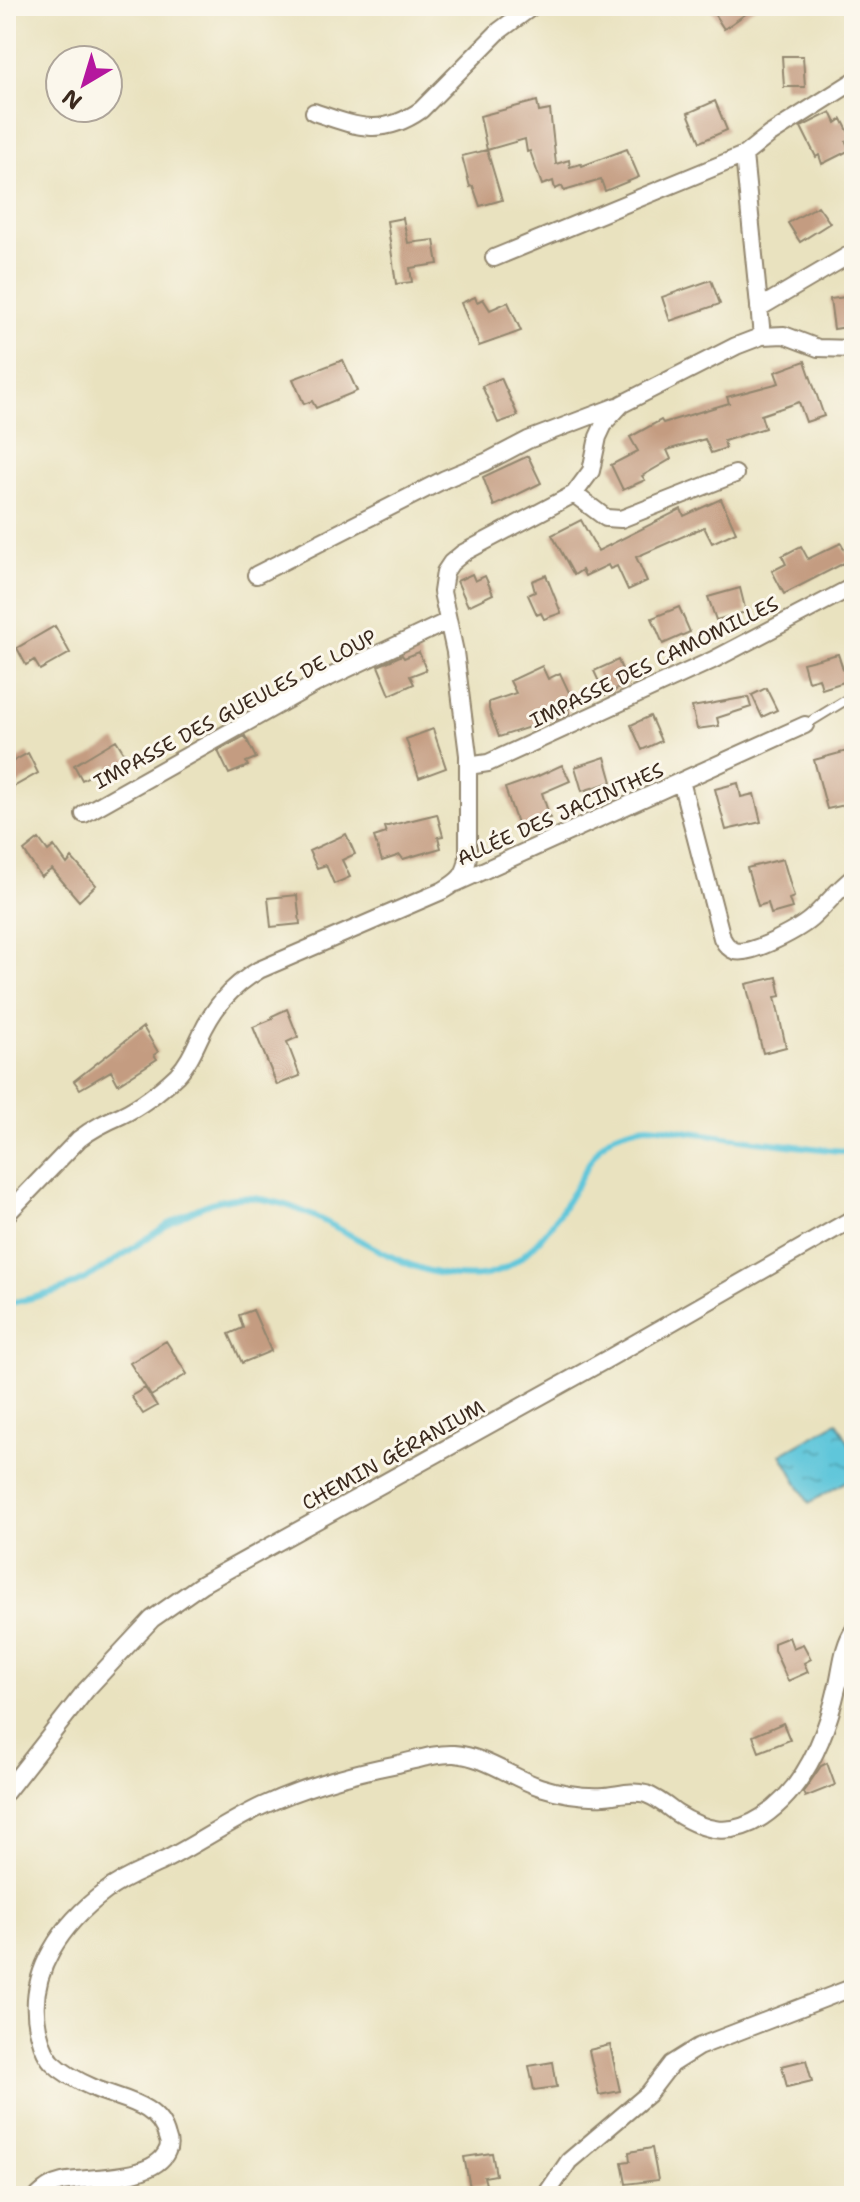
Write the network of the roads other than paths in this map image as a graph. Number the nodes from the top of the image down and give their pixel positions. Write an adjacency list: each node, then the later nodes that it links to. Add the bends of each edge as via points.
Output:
1 (533, 6): 3 (street, via 499,31 408,120 358,127)
2 (854, 81): 4 (street)
3 (314, 112)
4 (744, 155): 6 (street); 7 (street)
5 (854, 252): 7 (street)
6 (494, 258)
7 (759, 308): 8 (street)
8 (762, 336): 9 (street, via 784,335 818,348); 10 (street)
9 (854, 349)
10 (622, 404): 12 (street, via 605,422 591,471); 13 (street, via 528,440)
11 (735, 474): 12 (street, via 621,519 606,518)
12 (574, 494): 15 (street, via 451,563 442,592)
13 (256, 575)
14 (854, 586): 18 (street, IMPASSE DES CAMOMILLES, via 699,667 488,763)
15 (448, 621): 18 (street); 20 (street, IMPASSE DES GUEULES DE LOUP, via 315,684)
16 (854, 695): 17 (lane)
17 (805, 725): 19 (street, ALLÉE DES JACINTHES)
18 (468, 766): 22 (street, via 467,867)
19 (681, 781): 21 (street, ALLÉE DES JACINTHES, via 722,938 734,951 751,950 800,926); 22 (street, ALLÉE DES JACINTHES)
20 (84, 814)
21 (854, 877)
22 (456, 883): 23 (street, ALLÉE DES JACINTHES, via 240,981 211,1016 180,1072 158,1093 92,1128)
23 (6, 1215)
24 (854, 1218): 26 (street, CHEMIN GÉRANIUM, via 202,1584 152,1619 86,1690)
25 (854, 1630): 28 (street, via 845,1647 826,1729 811,1762 779,1803 731,1831 687,1820 644,1794 582,1795 541,1787 452,1754 382,1767 301,1791 118,1882 76,1919 46,1958 37,1990 37,2026 49,2059 63,2071 157,2117 165,2128 168,2150 149,2168 62,2182)
26 (6, 1792)
27 (854, 1987): 29 (street, via 698,2047 671,2064 648,2094 569,2161)
28 (38, 2196)
29 (545, 2196)

